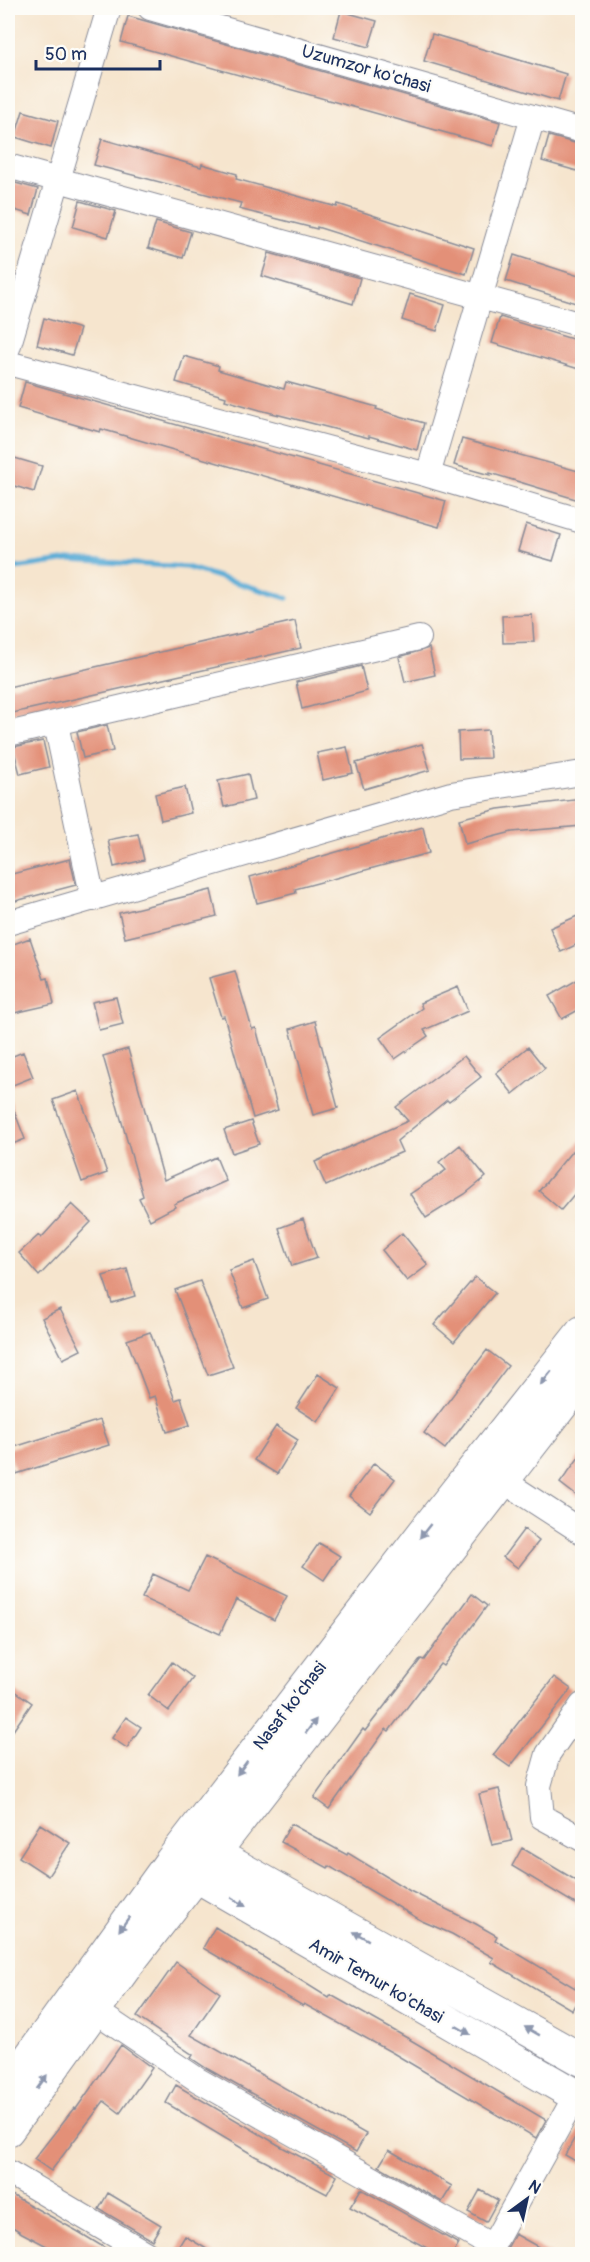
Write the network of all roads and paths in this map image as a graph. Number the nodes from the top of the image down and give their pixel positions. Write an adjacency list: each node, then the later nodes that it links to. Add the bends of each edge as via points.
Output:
1 (109, 8): 6 (street)
2 (150, 8): 3 (street, Uzumzor ko'chasi)
3 (533, 117): 4 (street, Uzumzor ko'chasi); 7 (street)
4 (582, 131)
5 (8, 166): 6 (street)
6 (57, 181): 7 (street); 9 (street)
7 (479, 297): 8 (street); 11 (street)
8 (582, 325)
9 (8, 348)
10 (8, 363): 11 (street)
11 (428, 475): 12 (street)
12 (582, 521)
13 (419, 638): 14 (street)
14 (56, 724): 15 (street); 17 (street)
15 (8, 734)
16 (582, 773): 17 (street, via 451,794)
17 (93, 899): 18 (street)
18 (8, 922)
19 (582, 1332): 25 (main road, Nasaf ko‘chasi, one-way to 25, via 431,1522)
20 (582, 1379): 21 (main road, Nasaf ko‘chasi)
21 (505, 1482): 22 (street); 25 (main road, Nasaf ko‘chasi, one-way to 21, via 366,1654)
22 (582, 1532)
23 (582, 1705): 24 (street, via 548,1754 538,1786 542,1817)
24 (582, 1839)
25 (192, 1858): 26 (main road, Nasaf ko‘chasi); 27 (main road, Amir Temur ko'chasi, one-way to 25); 28 (main road, Nasaf ko‘chasi, one-way to 28); 29 (main road, Amir Temur ko'chasi, one-way to 29)
26 (94, 2010): 30 (main road, Nasaf ko‘chasi, one-way to 26); 32 (street, via 198,2080)
27 (582, 2060)
28 (8, 2087)
29 (579, 2097): 32 (street)
30 (8, 2130)
31 (8, 2172): 33 (street)
32 (490, 2250)
33 (147, 2254)

